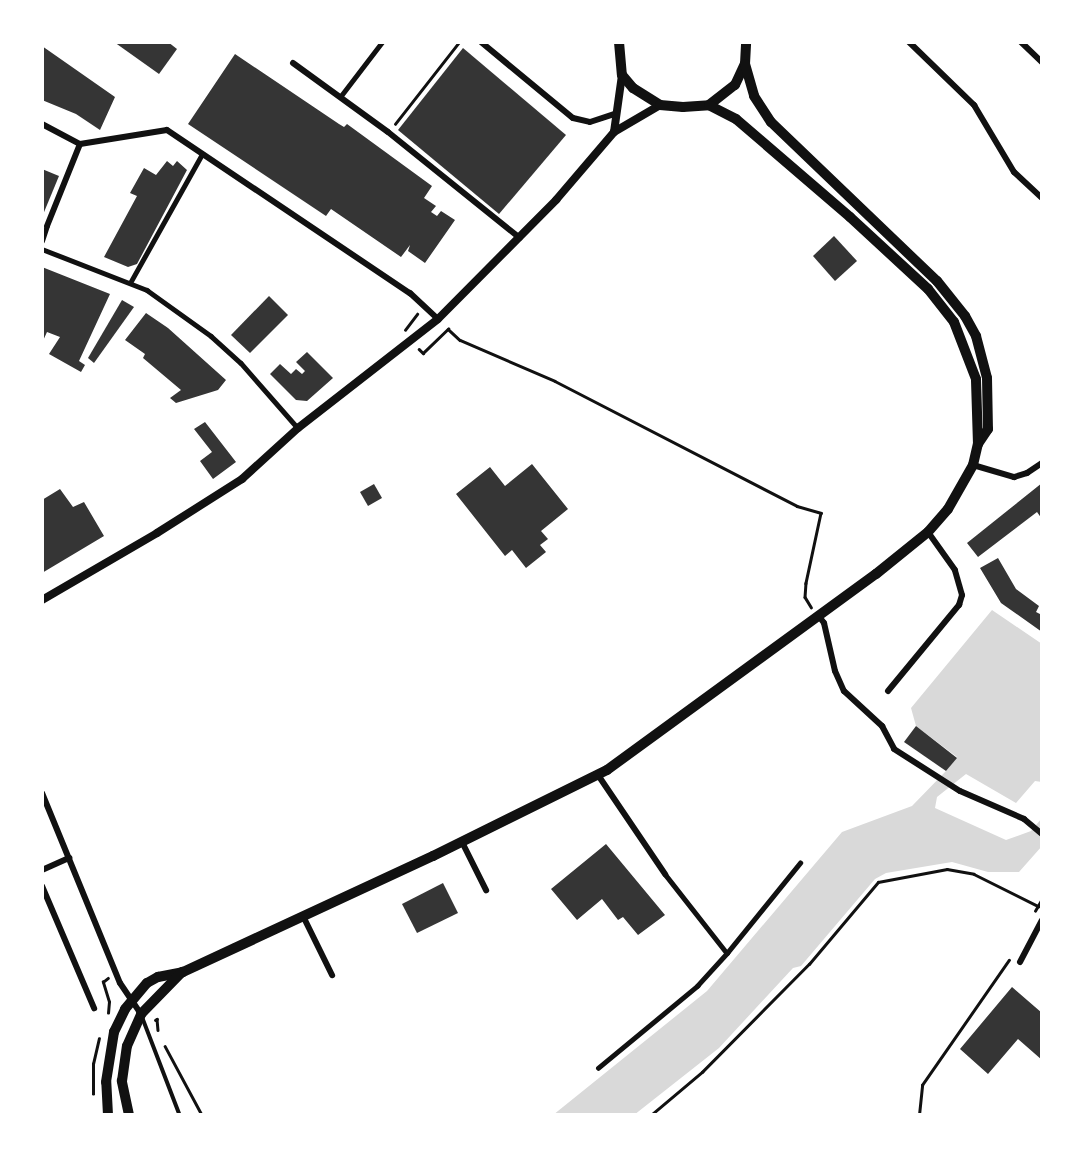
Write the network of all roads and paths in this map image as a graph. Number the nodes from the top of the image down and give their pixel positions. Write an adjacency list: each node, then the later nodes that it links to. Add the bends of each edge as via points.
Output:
1 (382, 42): 12 (street)
2 (459, 42): 17 (path)
3 (481, 42): 15 (street, via 573,118 590,122)
4 (619, 42): 11 (main road)
5 (746, 42): 10 (main road)
6 (909, 42): 21 (street, via 974,104 1014,172)
7 (1021, 42): 8 (street)
8 (1042, 62)
9 (293, 63): 12 (street)
10 (745, 64): 14 (main road, via 735,85); 32 (main road, via 754,96 771,122 937,281 965,316 976,336 987,378 988,429)
11 (622, 75): 13 (main road); 15 (street)
12 (340, 97): 17 (street)
13 (660, 105): 14 (main road); 18 (street)
14 (709, 105): 32 (main road, via 736,119 850,216 945,308 972,362)
15 (615, 114): 18 (street)
16 (42, 124): 19 (street)
17 (388, 132): 23 (street)
18 (614, 132): 23 (street)
19 (80, 144): 20 (street, via 167,130); 22 (street)
20 (203, 153): 26 (street); 28 (street, via 411,293)
21 (1042, 198)
22 (47, 226): 24 (street)
23 (520, 238): 28 (street)
24 (42, 241)
25 (42, 249): 26 (street)
26 (130, 283): 31 (street, via 211,336)
27 (418, 312): 29 (path, via 404,330)
28 (438, 319): 31 (street)
29 (408, 334)
30 (418, 348): 37 (path, via 423,352 448,329 460,340 555,381 797,506 821,513 806,583)
31 (298, 428): 36 (street, via 242,479 211,500)
32 (978, 444): 34 (main road)
33 (1042, 463): 34 (street, via 1014,477)
34 (973, 465): 35 (main road)
35 (929, 532): 38 (main road); 39 (street, via 955,570 962,595 959,605)
36 (42, 600)
37 (810, 605)
38 (818, 615): 40 (main road); 42 (street, via 844,691 881,726 904,758)
39 (888, 691)
40 (598, 775): 43 (main road); 47 (street)
41 (42, 793): 44 (street)
42 (1042, 834)
43 (462, 842): 49 (street); 52 (main road)
44 (69, 858): 46 (street); 60 (street)
45 (800, 863): 55 (street)
46 (42, 870)
47 (665, 874): 55 (street)
48 (42, 886): 61 (street)
49 (486, 890)
50 (1042, 899): 51 (path)
51 (1038, 906): 53 (path); 69 (path, via 974,874 947,869 878,882 809,964 702,1072)
52 (303, 916): 58 (main road); 59 (street)
53 (1033, 916)
54 (1042, 920): 57 (street)
55 (727, 953): 64 (street, via 698,986)
56 (1011, 956): 70 (path, via 922,1085)
57 (1020, 962)
58 (183, 972): 60 (main road, via 158,977); 62 (main road)
59 (332, 975)
60 (130, 1002): 62 (street); 65 (main road, via 108,1053)
61 (94, 1008)
62 (141, 1014): 66 (main road, via 123,1062); 67 (lane)
63 (157, 1019): 68 (path, via 161,1038)
64 (598, 1068)
65 (108, 1115)
66 (129, 1115)
67 (180, 1115)
68 (202, 1115)
69 (650, 1115)
70 (919, 1115)

